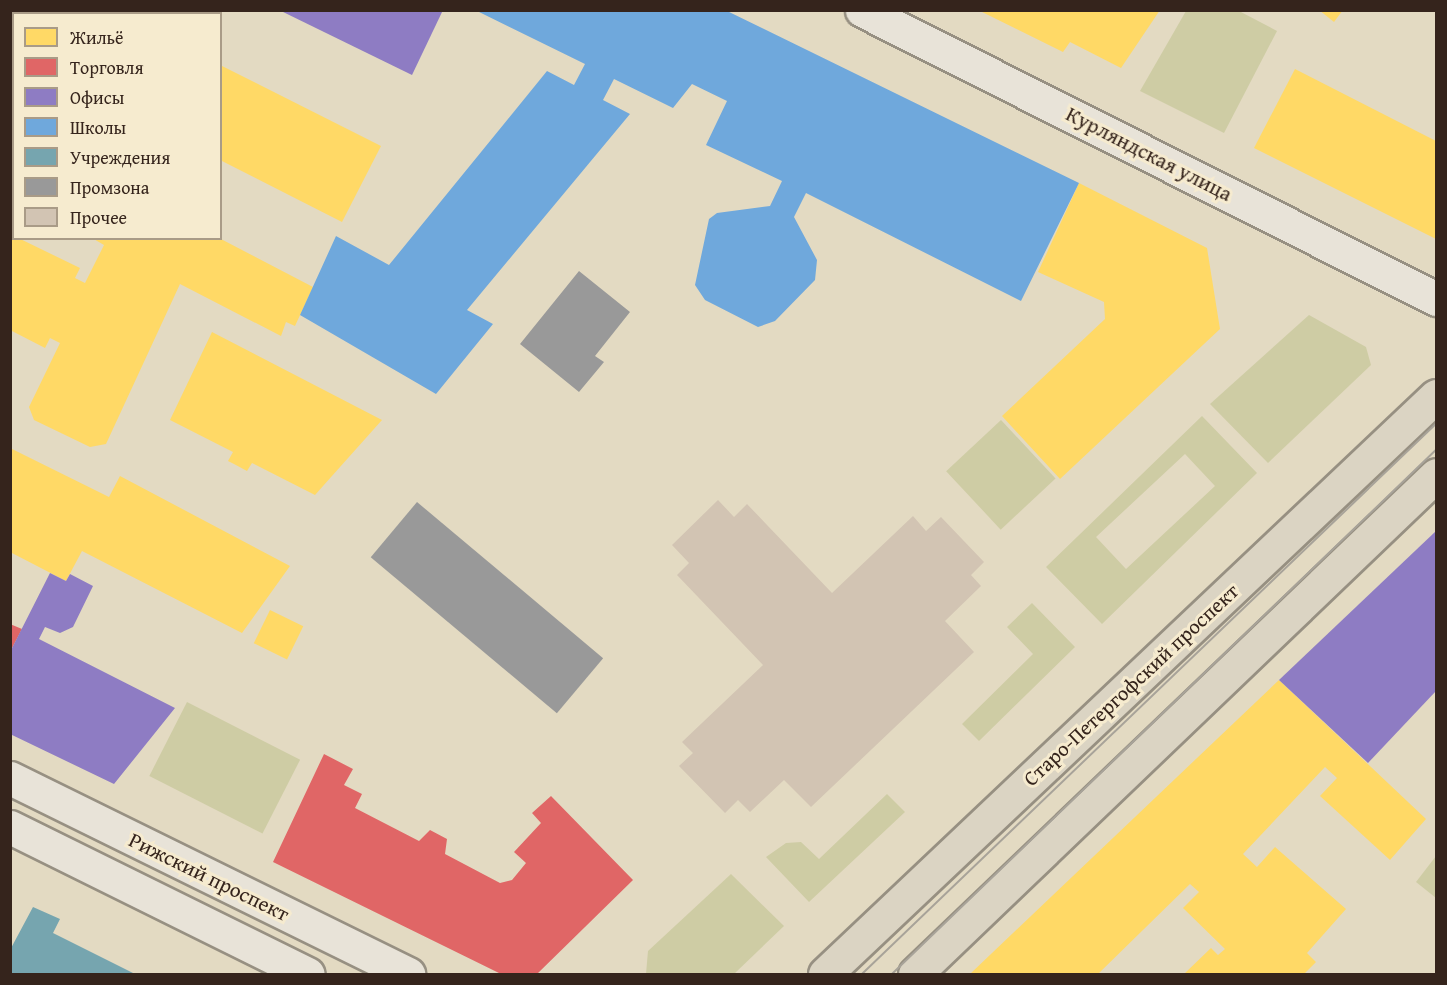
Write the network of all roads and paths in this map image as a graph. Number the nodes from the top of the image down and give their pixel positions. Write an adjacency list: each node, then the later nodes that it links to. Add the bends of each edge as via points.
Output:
1 (862, 10): 2 (main road, Курляндская улица)
2 (1437, 298)
3 (1437, 396): 9 (main road, Старо-Петергофский проспект)
4 (1437, 475): 10 (main road)
5 (10, 778): 8 (main road, Рижский проспект)
6 (10, 827): 7 (main road, Рижский проспект)
7 (308, 975)
8 (408, 975)
9 (825, 975)
10 (915, 975)

